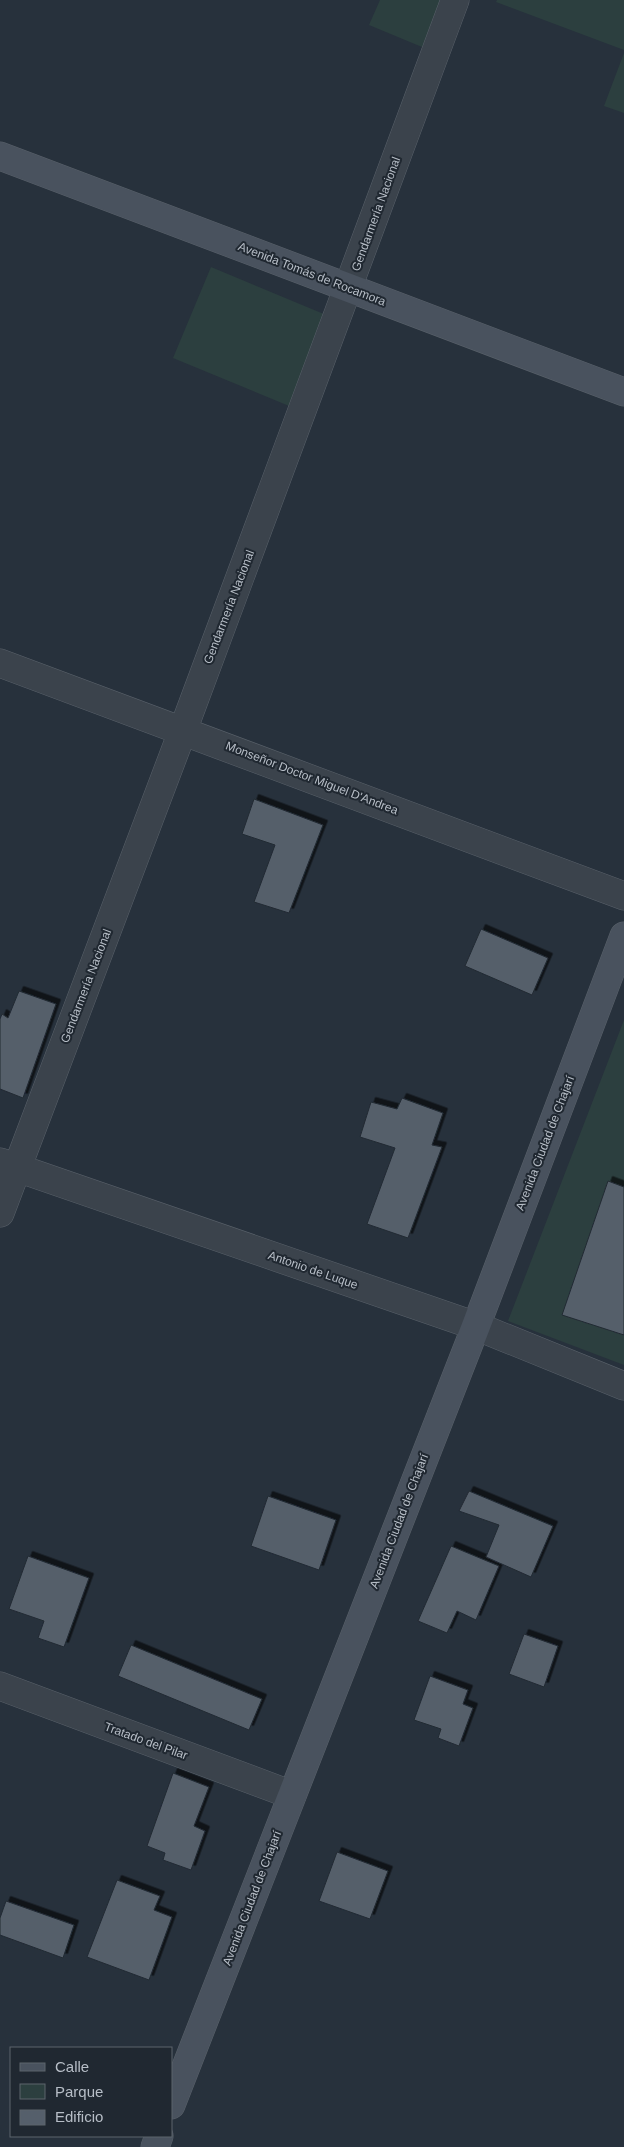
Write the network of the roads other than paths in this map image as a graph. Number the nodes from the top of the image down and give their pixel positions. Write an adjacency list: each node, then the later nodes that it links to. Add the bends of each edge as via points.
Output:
1 (455, 0): 3 (street, Gendarmería Nacional)
2 (0, 156): 3 (main road, Avenida Tomás de Rocamora)
3 (348, 288): 4 (main road, Avenida Tomás de Rocamora); 6 (street, Gendarmería Nacional)
4 (624, 392)
5 (0, 663): 6 (street, Monseñor Doctor Miguel D'Andrea)
6 (183, 730): 7 (street, Monseñor Doctor Miguel D'Andrea); 9 (street, Gendarmería Nacional)
7 (624, 896)
8 (624, 936): 11 (main road, Avenida Ciudad de Chajarí)
9 (8, 1165): 10 (street, Gendarmería Nacional); 11 (street, Antonio de Luque)
10 (0, 1213)
11 (476, 1326): 12 (street, Antonio de Luque); 14 (main road, Avenida Ciudad de Chajarí)
12 (624, 1386)
13 (0, 1686): 14 (street, Tratado del Pilar)
14 (292, 1795): 15 (main road, Avenida Ciudad de Chajarí)
15 (172, 2102)

